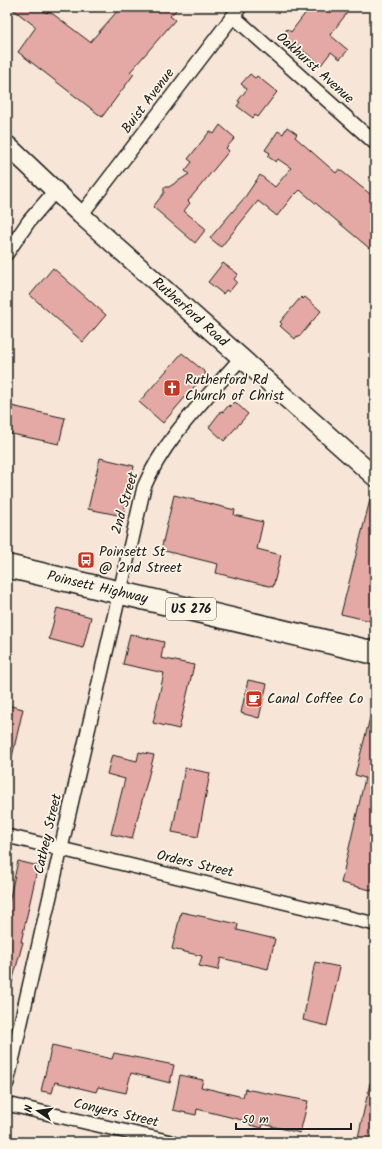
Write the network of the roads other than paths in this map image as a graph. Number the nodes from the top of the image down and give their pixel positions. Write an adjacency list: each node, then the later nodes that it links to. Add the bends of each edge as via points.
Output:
1 (236, 12): 2 (street, Oakhurst Avenue); 5 (street, Buist Avenue)
2 (375, 144)
3 (7, 145): 4 (street, Rutherford Road)
4 (55, 191): 5 (street, Rutherford Road); 6 (street)
5 (81, 215): 7 (street, Rutherford Road)
6 (7, 252)
7 (242, 358): 8 (street, Rutherford Road); 10 (street, 2nd Street, via 172,438 151,471 140,498)
8 (375, 477)
9 (7, 566): 10 (highway, Poinsett Highway / US 276)
10 (119, 592): 11 (highway, Poinsett Highway / US 276); 13 (street, Cathey Street)
11 (375, 652)
12 (7, 836): 13 (street, Orders Street)
13 (61, 849): 14 (street, Orders Street); 15 (street, Cathey Street)
14 (375, 924)
15 (7, 1083)
16 (7, 1104): 17 (street, Conyers Street)
17 (171, 1142)

